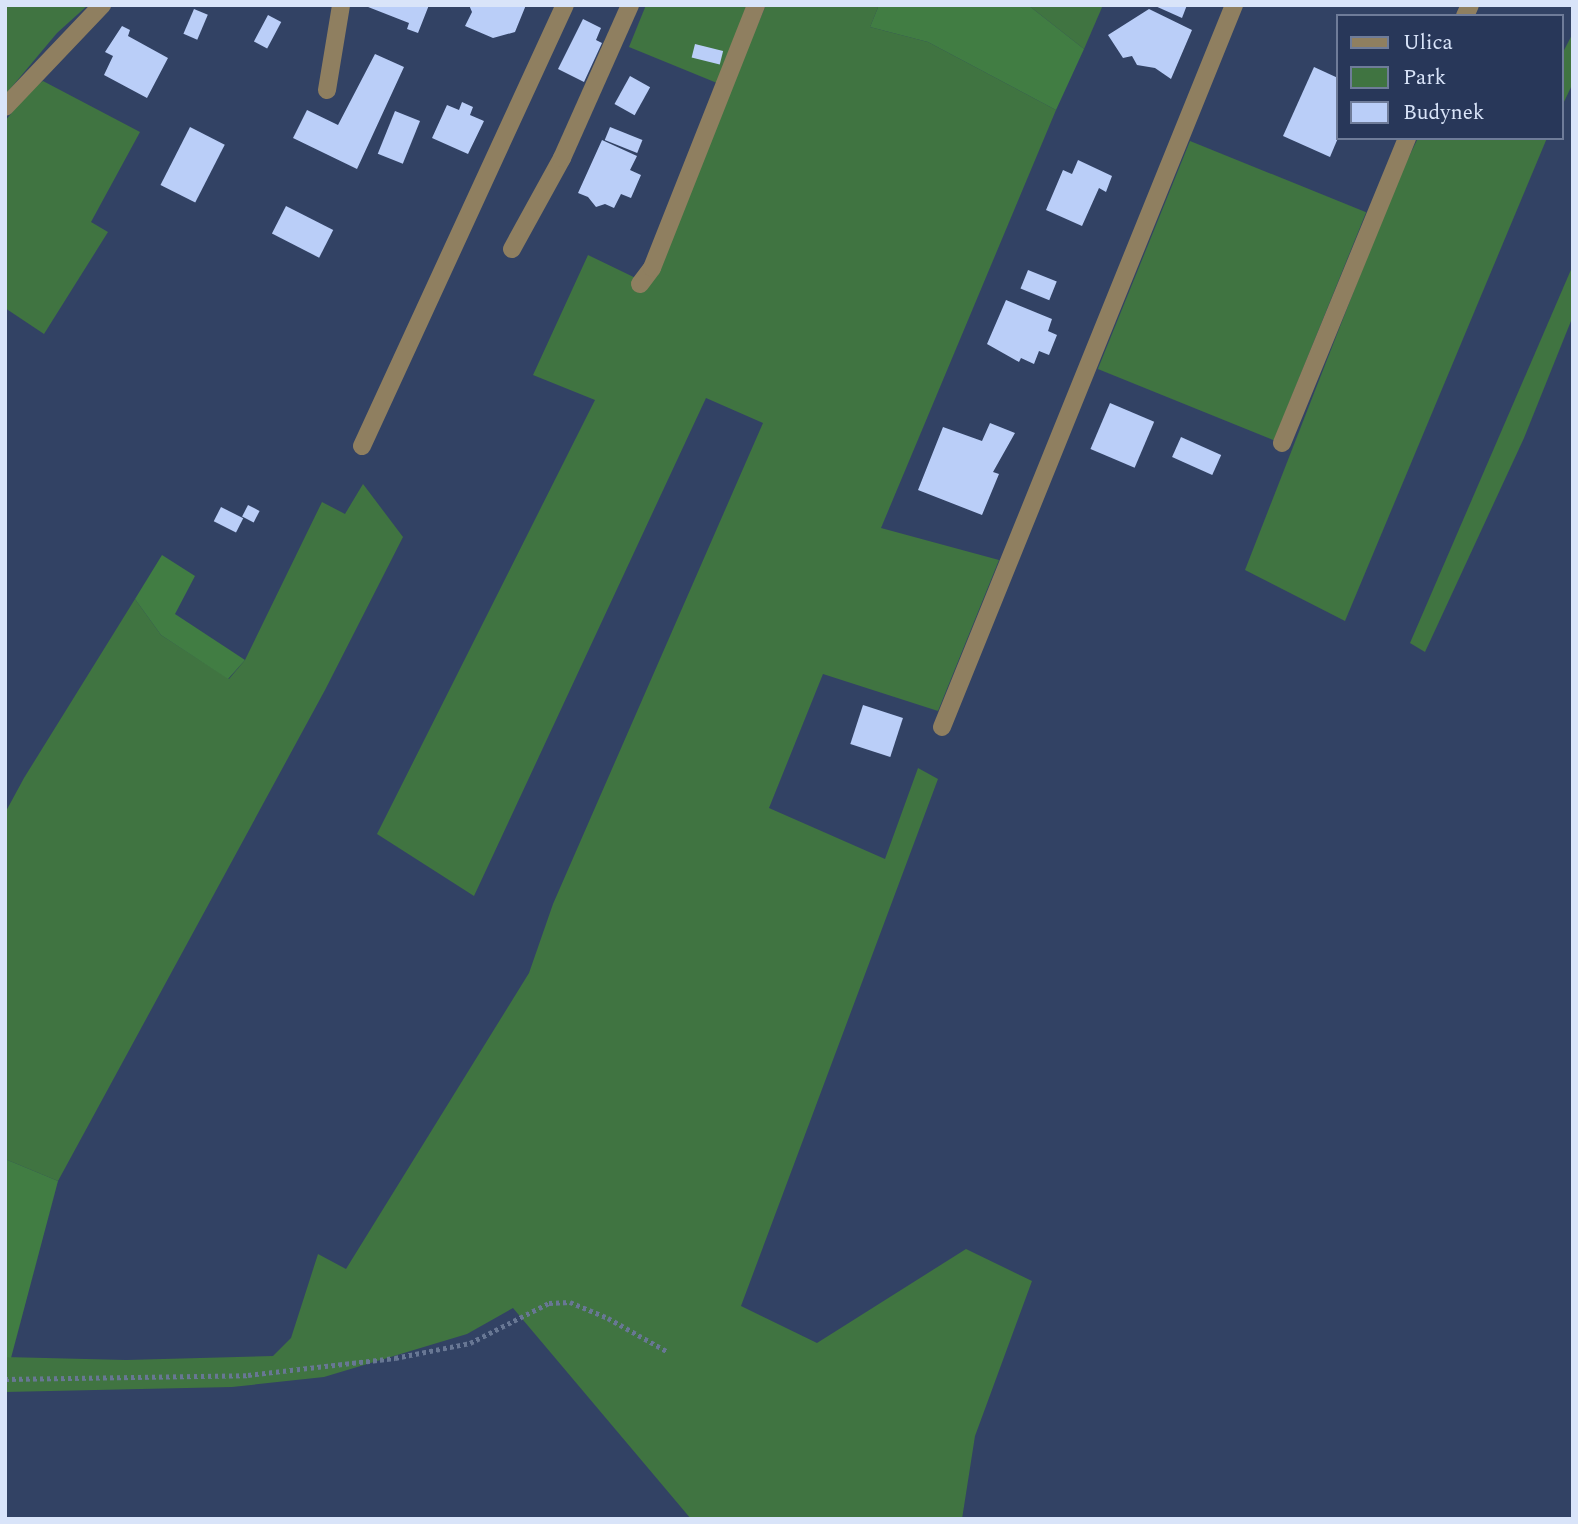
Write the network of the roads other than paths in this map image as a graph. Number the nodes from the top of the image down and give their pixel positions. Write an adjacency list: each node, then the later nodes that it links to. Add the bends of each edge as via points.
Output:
1 (102, 5): 8 (lane)
2 (341, 5): 7 (lane)
3 (565, 5): 13 (lane)
4 (630, 5): 10 (lane, via 562,158)
5 (757, 5): 11 (lane, via 652,268)
6 (1234, 5): 14 (lane)
7 (327, 90)
8 (5, 107)
9 (1406, 140): 12 (lane)
10 (512, 249)
11 (640, 284)
12 (1282, 443)
13 (362, 446)
14 (942, 727)

